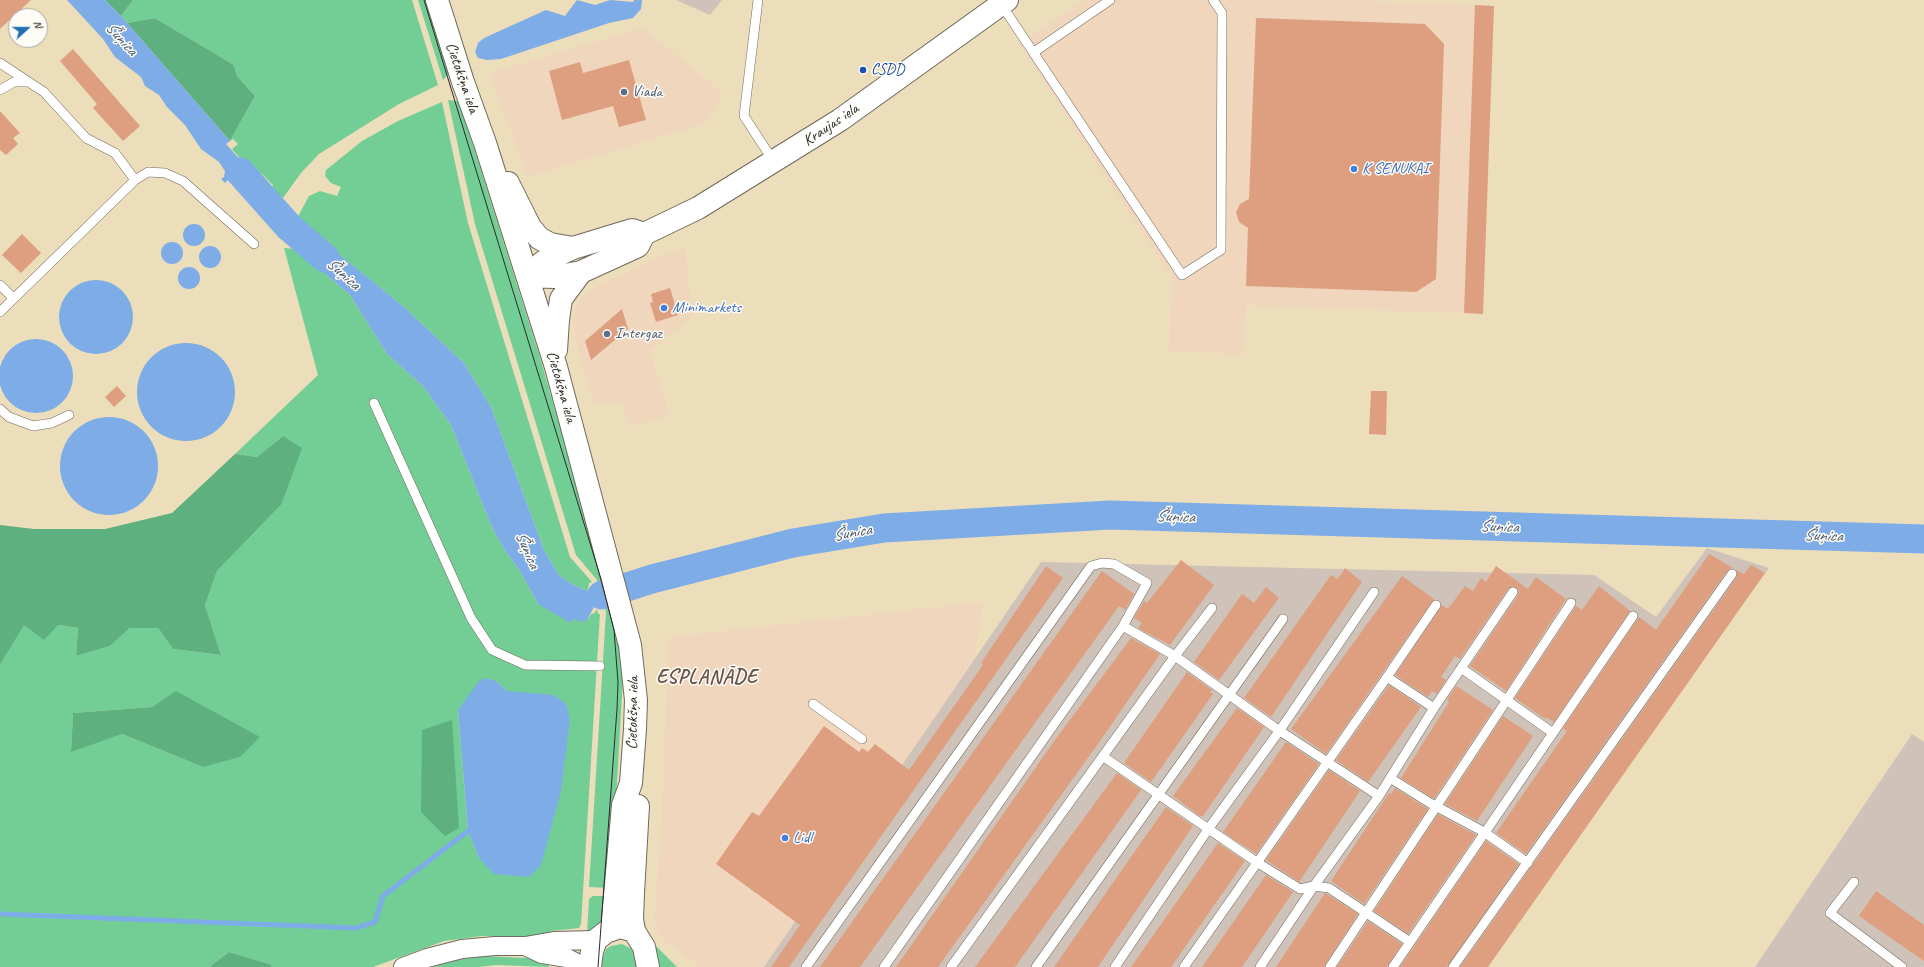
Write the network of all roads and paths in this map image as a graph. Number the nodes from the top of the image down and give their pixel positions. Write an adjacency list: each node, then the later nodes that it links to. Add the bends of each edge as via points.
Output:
1 (437, 0): 10 (street, Cietokšņa iela)
2 (758, 0): 11 (lane, via 744,116)
3 (1110, 0): 6 (lane)
4 (1213, 0): 6 (lane, via 1222,13 1221,250 1182,275)
5 (1004, 2): 6 (lane); 11 (street, Kraujas iela, via 840,120)
6 (1034, 52)
7 (0, 63): 8 (lane)
8 (28, 82): 9 (lane, via 14,82); 12 (lane, via 44,92 86,138 116,154)
9 (0, 90)
10 (485, 143): 15 (street, via 530,227 550,244); 17 (street, Cietokšņa iela)
11 (774, 162): 13 (street, Kraujas iela, via 698,208)
12 (135, 180): 14 (lane, via 148,172 154,172 165,173 183,181); 19 (lane)
13 (644, 234): 15 (street, via 632,230); 16 (street, Kraujas iela, via 638,246)
14 (254, 244)
15 (573, 248): 17 (street, via 543,262)
16 (581, 272): 17 (street, Kraujas iela, via 554,277); 21 (street, via 561,299)
17 (527, 276): 21 (street, Cietokšņa iela)
18 (0, 285): 19 (lane)
19 (13, 298): 20 (lane)
20 (0, 312)
21 (556, 367): 48 (street, Cietokšņa iela, via 630,645 636,700)
22 (374, 403): 35 (lane, via 471,618 492,650 525,665)
23 (0, 409): 24 (lane, via 9,417 33,426 52,423)
24 (69, 416)
25 (1732, 574): 55 (lane)
26 (1374, 592): 42 (lane)
27 (1513, 592): 36 (lane)
28 (1571, 603): 39 (lane)
29 (1436, 605): 37 (lane)
30 (1212, 608): 34 (lane)
31 (1633, 616): 43 (lane)
32 (1283, 619): 38 (lane)
33 (1123, 626): 34 (lane); 67 (lane, via 1147,583 1114,564 1102,563 1091,566); 68 (lane)
34 (1175, 656): 38 (lane); 45 (lane)
35 (600, 666)
36 (1461, 668): 39 (lane); 41 (lane)
37 (1387, 677): 41 (lane); 46 (lane)
38 (1229, 695): 42 (lane); 49 (lane)
39 (1507, 701): 43 (lane); 51 (lane)
40 (813, 704): 44 (lane)
41 (1434, 708): 47 (lane)
42 (1280, 730): 46 (lane); 52 (lane)
43 (1553, 733): 53 (lane)
44 (862, 739)
45 (1104, 757): 49 (lane); 69 (lane)
46 (1329, 762): 50 (lane); 54 (lane)
47 (1390, 778): 50 (lane); 51 (lane)
48 (631, 783): 59 (street, Cietokšņa iela, via 638,806 633,893); 60 (street, Cietokšņa iela, via 623,805)
49 (1159, 794): 52 (lane); 70 (lane)
50 (1379, 796): 57 (lane)
51 (1437, 806): 53 (lane); 58 (lane)
52 (1208, 828): 54 (lane); 71 (lane)
53 (1484, 832): 55 (lane); 61 (lane)
54 (1258, 863): 57 (lane, via 1300,889); 72 (lane)
55 (1528, 863): 76 (lane)
56 (1854, 882): 77 (lane, via 1830,913)
57 (1314, 886): 58 (lane, via 1329,888); 73 (lane)
58 (1365, 912): 61 (lane); 74 (lane)
59 (634, 931): 60 (street, via 626,928); 64 (street, via 644,947)
60 (604, 935): 62 (street); 66 (street, Cietokšņa iela, via 592,951)
61 (1410, 942): 75 (lane)
62 (525, 946): 63 (street, via 462,949); 65 (street, via 542,954 567,958)
63 (407, 966)
64 (648, 966)
65 (585, 967)
66 (590, 967)
67 (806, 967)
68 (884, 967)
69 (951, 967)
70 (1036, 967)
71 (1115, 967)
72 (1184, 967)
73 (1260, 967)
74 (1330, 967)
75 (1393, 967)
76 (1453, 967)
77 (1902, 967)

